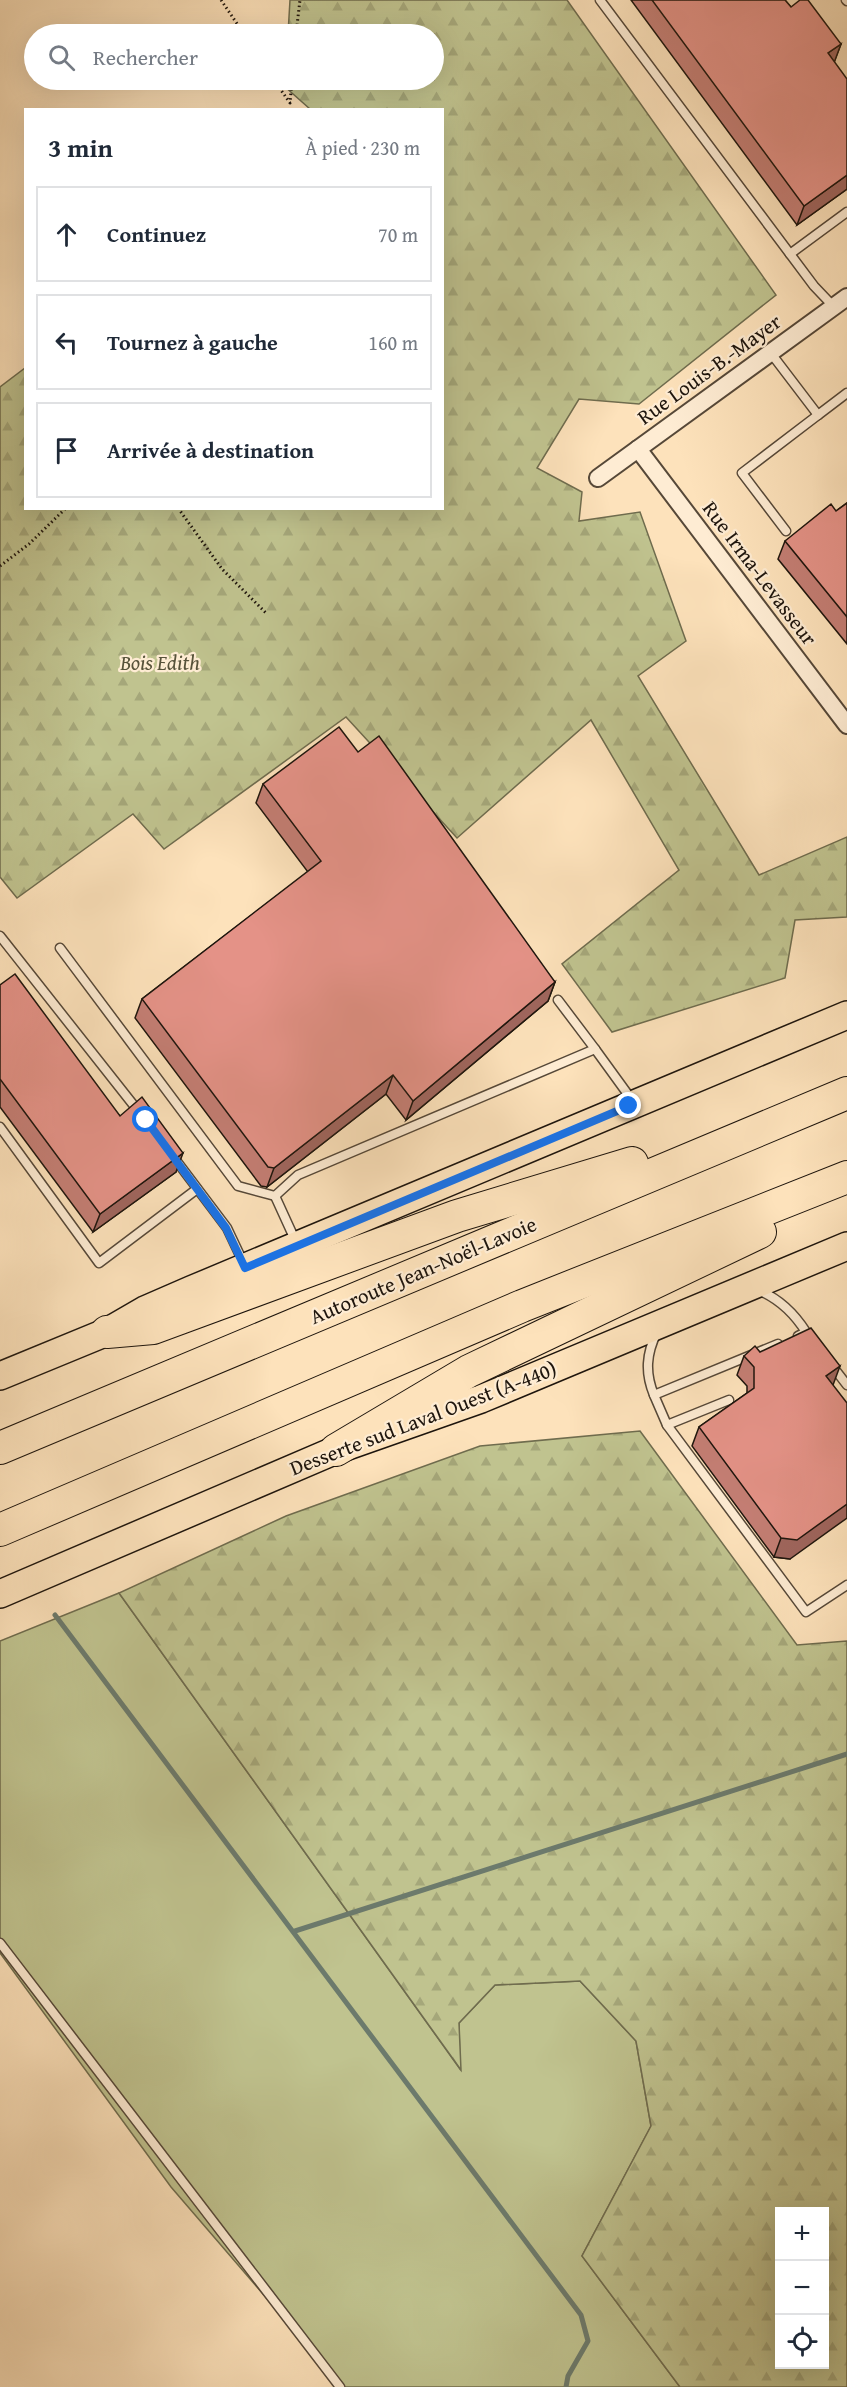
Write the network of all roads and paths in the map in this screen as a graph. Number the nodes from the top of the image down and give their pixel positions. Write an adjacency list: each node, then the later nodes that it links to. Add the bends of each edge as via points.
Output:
1 (221, 0): 4 (path)
2 (300, 0): 5 (path)
3 (600, 0): 11 (lane)
4 (237, 24)
5 (297, 24)
6 (281, 90): 8 (path)
7 (291, 90): 8 (path)
8 (290, 104): 9 (path)
9 (293, 108)
10 (847, 212): 11 (lane)
11 (790, 254): 12 (lane, via 814,286)
12 (840, 302): 13 (street, Rue Louis-B.-Mayer)
13 (770, 352): 15 (lane); 16 (street, Rue Louis-B.-Mayer)
14 (846, 396): 15 (lane)
15 (818, 415): 20 (lane, via 742,473)
16 (638, 449): 17 (street, Rue Louis-B.-Mayer); 23 (street, Rue Irma-Levasseur)
17 (598, 478)
18 (64, 510): 21 (path)
19 (179, 510): 22 (path, via 222,569)
20 (786, 531)
21 (0, 566)
22 (266, 613)
23 (847, 725)
24 (0, 936): 32 (lane)
25 (60, 948): 38 (lane, via 238,1186)
26 (558, 1000): 28 (lane)
27 (847, 1015): 30 (main road)
28 (595, 1049): 30 (lane); 38 (lane, via 298,1175)
29 (847, 1093): 31 (highway, Autoroute Jean-Noël-Lavoie)
30 (634, 1104): 39 (main road)
31 (794, 1115): 44 (highway, via 457,1216 153,1328); 53 (highway, Autoroute Jean-Noël-Lavoie)
32 (146, 1120)
33 (0, 1127): 36 (lane, via 99,1263)
34 (165, 1146): 36 (lane)
35 (847, 1177): 55 (highway, via 501,1314)
36 (197, 1189): 41 (lane, via 230,1233)
37 (847, 1189): 54 (highway, via 469,1371)
38 (275, 1196): 39 (lane)
39 (297, 1246): 41 (main road)
40 (847, 1246): 42 (main road, Desserte sud Laval Ouest (A-440))
41 (245, 1268): 44 (main road, via 145,1311)
42 (749, 1287): 43 (main road, Desserte sud Laval Ouest (A-440)); 45 (lane, via 786,1306)
43 (661, 1324): 50 (lane, via 652,1341 647,1365); 54 (main road, Desserte sud Laval Ouest (A-440), via 481,1399)
44 (107, 1332): 48 (main road)
45 (806, 1332): 46 (lane); 50 (lane)
46 (813, 1341)
47 (826, 1359): 49 (lane)
48 (0, 1376)
49 (847, 1385)
50 (654, 1395): 52 (lane)
51 (729, 1400): 52 (lane)
52 (667, 1425): 56 (lane, via 806,1612)
53 (0, 1448)
54 (336, 1450): 57 (main road, Desserte sud Laval Ouest (A-440))
55 (0, 1530)
56 (847, 1585)
57 (0, 1594)
58 (0, 1943): 59 (lane)
59 (340, 2387)

